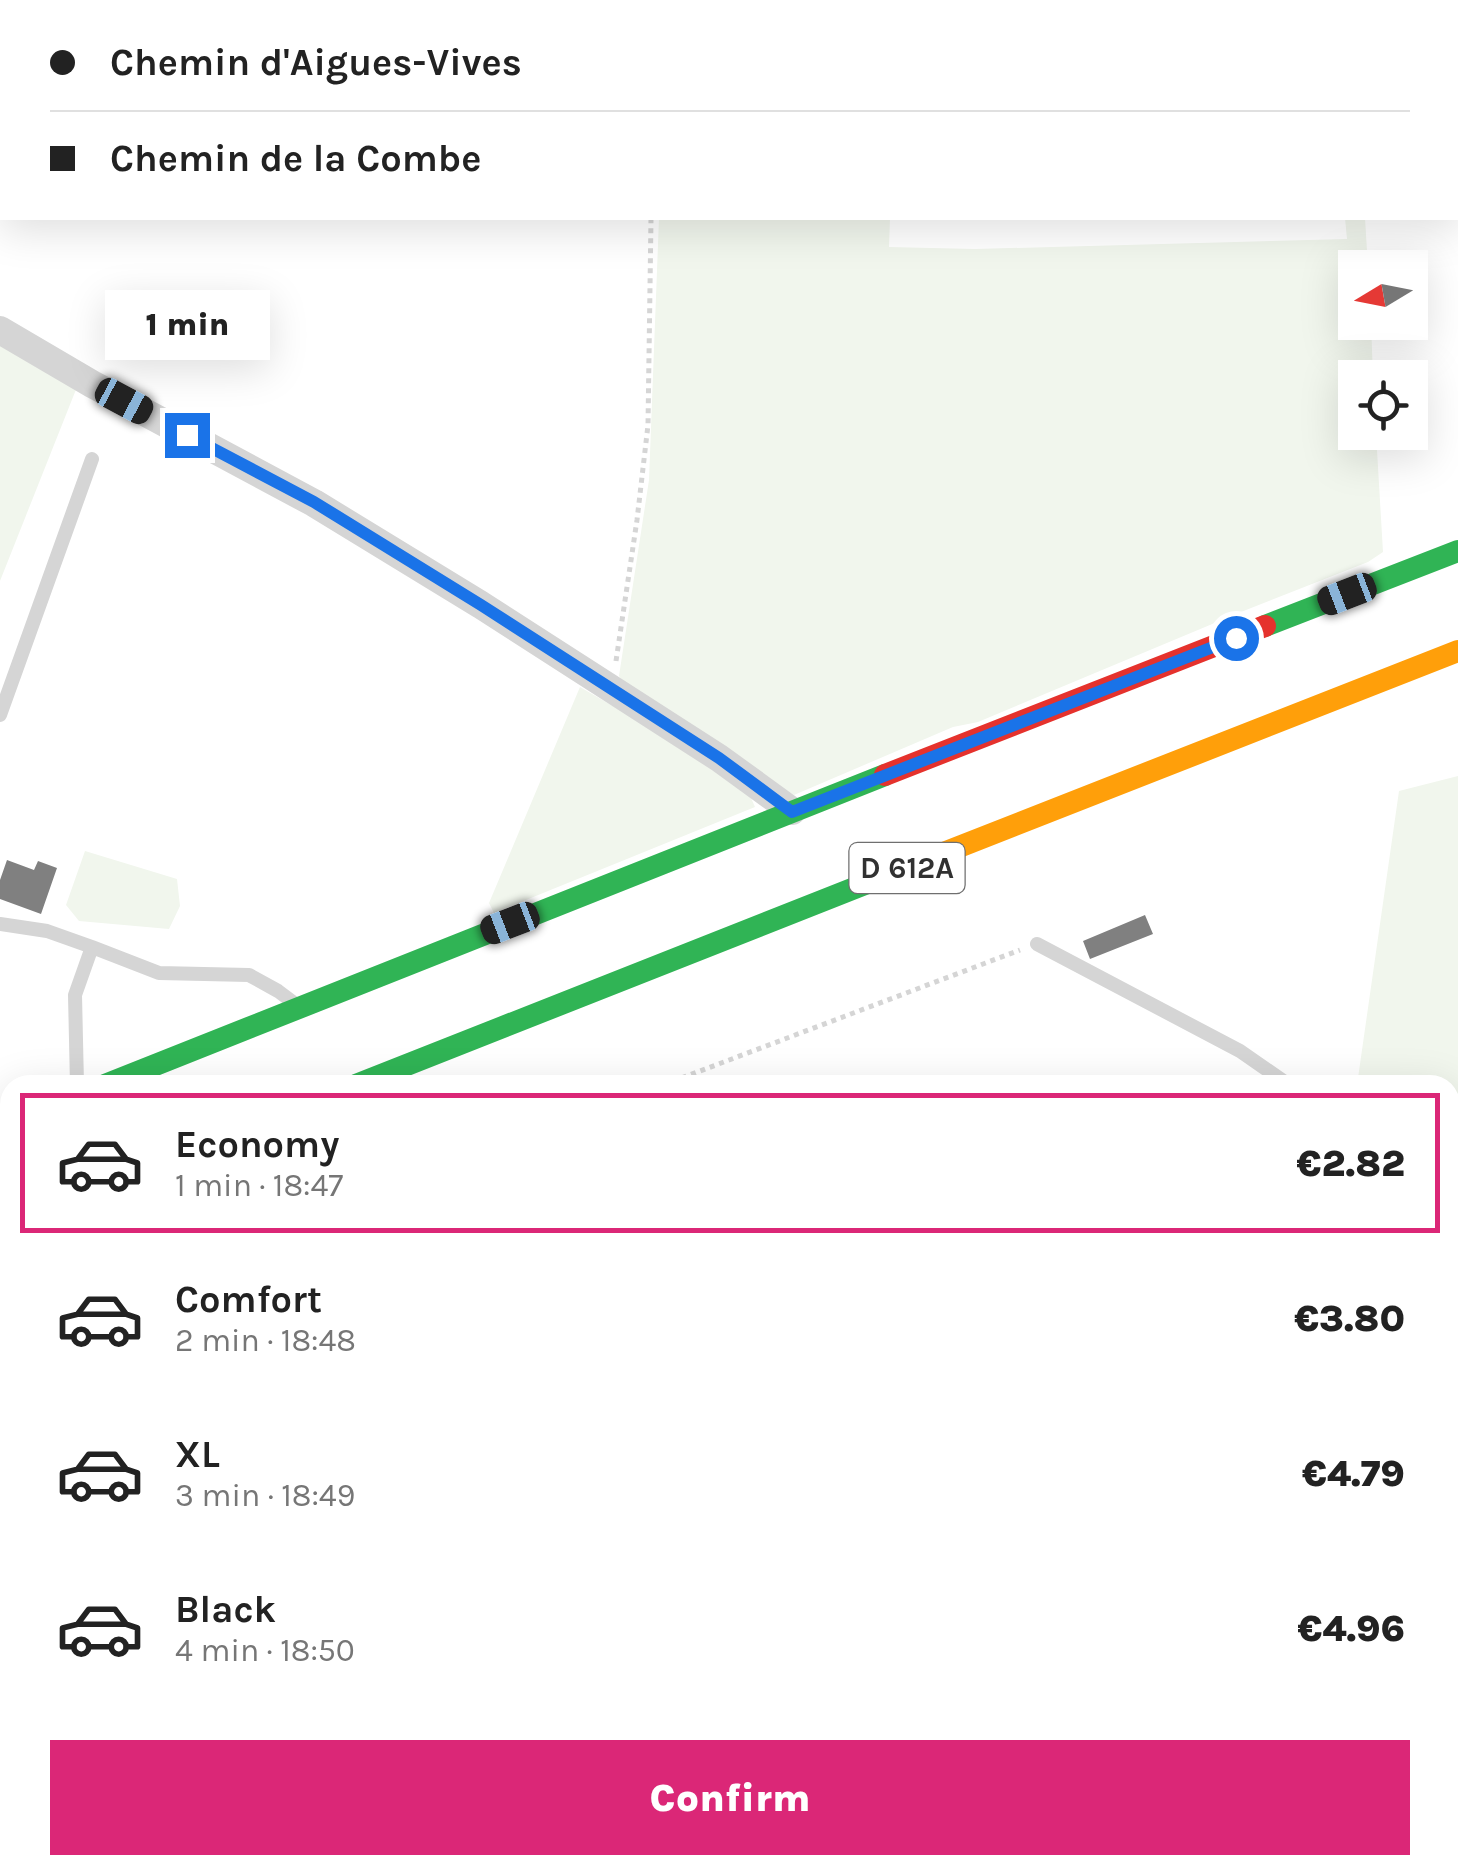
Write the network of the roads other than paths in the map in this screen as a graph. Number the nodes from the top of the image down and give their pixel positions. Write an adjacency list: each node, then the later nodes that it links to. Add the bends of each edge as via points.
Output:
1 (0, 330): 6 (street, via 314,502 719,758)
2 (92, 458): 5 (lane)
3 (1458, 551): 6 (main road)
4 (1458, 651): 13 (main road, D 612A)
5 (0, 715)
6 (792, 812): 10 (main road)
7 (0, 924): 9 (lane)
8 (1037, 944): 14 (lane, via 1240,1050)
9 (92, 947): 10 (lane, via 159,974 249,976); 11 (lane, via 75,995)
10 (299, 1007): 12 (main road)
11 (77, 1075)
12 (130, 1075)
13 (381, 1075)
14 (1274, 1075)

